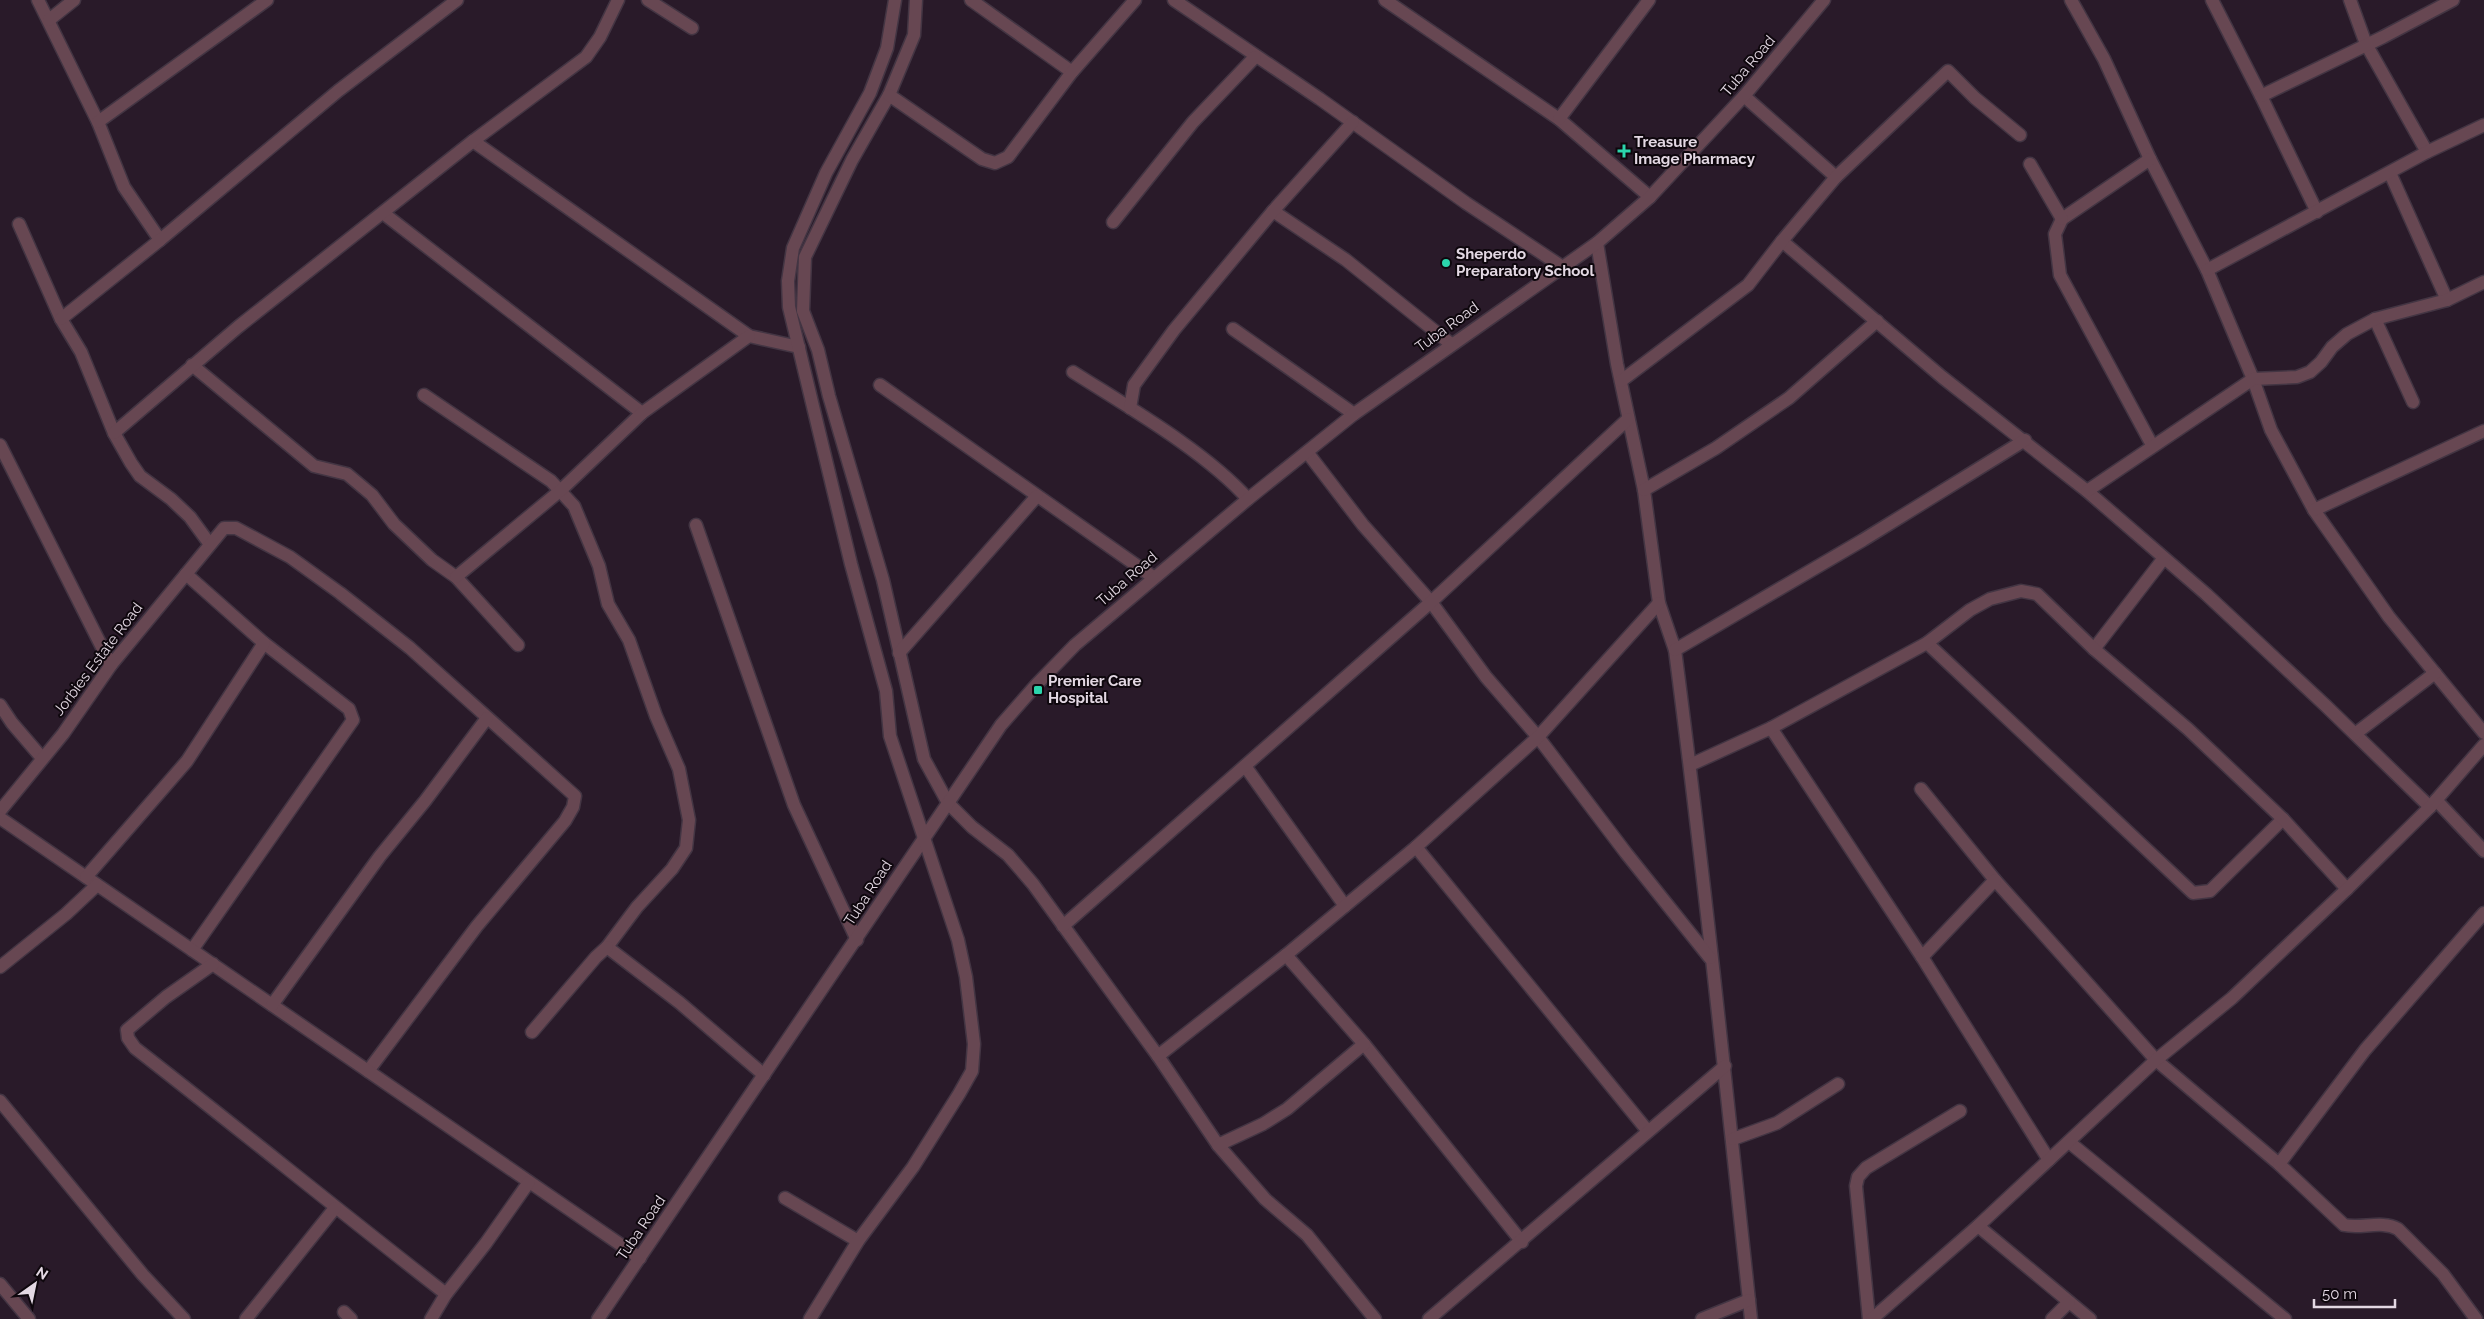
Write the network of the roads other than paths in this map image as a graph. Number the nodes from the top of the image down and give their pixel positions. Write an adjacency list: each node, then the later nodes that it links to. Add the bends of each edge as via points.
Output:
1 (38, 0): 19 (street)
2 (74, 0): 19 (street)
3 (267, 0): 28 (street)
4 (618, 0): 32 (street, via 600,38 586,56)
5 (648, 0): 20 (street)
6 (895, 0): 58 (street, via 886,48 870,93 826,174 792,248 789,307)
7 (916, 0): 24 (street, via 914,35)
8 (972, 0): 23 (street)
9 (1135, 0): 23 (street)
10 (1174, 0): 22 (street)
11 (1385, 0): 27 (street)
12 (1649, 0): 27 (street)
13 (1824, 0): 25 (street, Tuba Road)
14 (2071, 0): 34 (street, via 2104,58)
15 (2212, 0): 26 (street)
16 (2350, 0): 21 (street)
17 (2453, 0): 21 (street)
18 (451, 2): 45 (street, via 338,91)
19 (49, 20): 28 (street)
20 (692, 28)
21 (2366, 44): 26 (street); 33 (street)
22 (1255, 57): 29 (street); 43 (street, via 1193,122)
23 (1072, 72): 24 (street, via 1008,157 995,163 982,159)
24 (889, 95): 95 (street, via 852,160 805,257 803,311 818,350 883,580 898,637)
25 (1744, 96): 37 (street); 38 (street, Tuba Road)
26 (2262, 96): 40 (street)
27 (1559, 119): 38 (street)
28 (98, 122): 45 (street, via 124,186)
29 (1353, 122): 39 (street); 48 (street)
30 (2484, 125): 33 (street)
31 (2020, 135): 37 (street, via 1948,71)
32 (473, 141): 41 (street); 56 (street)
33 (2427, 152): 36 (street)
34 (2150, 159): 42 (street); 49 (street)
35 (2030, 164): 42 (street)
36 (2390, 173): 40 (street); 51 (street)
37 (1836, 177): 46 (street)
38 (1650, 197): 47 (street, Tuba Road)
39 (1273, 211): 57 (street, via 1346,260); 66 (street, via 1174,330 1134,385)
40 (2317, 212): 49 (street)
41 (383, 213): 59 (street); 67 (street)
42 (2062, 219): 74 (street, via 2055,234 2060,275)
43 (1112, 222)
44 (19, 224): 52 (street)
45 (160, 240): 52 (street)
46 (1782, 241): 54 (street); 62 (street, via 1748,285)
47 (1597, 243): 48 (street, Tuba Road); 62 (street)
48 (1561, 266): 57 (street, Tuba Road)
49 (2207, 270): 61 (street)
50 (2484, 282): 51 (street)
51 (2447, 300): 53 (street)
52 (61, 319): 71 (street, via 80,352)
53 (2375, 320): 61 (street, via 2347,334 2310,372 2296,377); 65 (street)
54 (1877, 321): 72 (street, via 1942,377); 77 (street, via 1789,398 1716,448)
55 (1233, 329): 68 (street)
56 (749, 336): 58 (street); 67 (street)
57 (1451, 344): 68 (street, Tuba Road)
58 (799, 347): 114 (street, via 851,564 886,692 890,736 910,801)
59 (192, 365): 71 (street); 86 (street, via 314,466 347,474 372,495 394,524 432,560)
60 (1073, 372): 66 (street)
61 (2253, 379): 74 (street); 81 (street, via 2271,430)
62 (1621, 381): 69 (street)
63 (880, 384): 79 (street)
64 (424, 395): 76 (street, via 505,448)
65 (2413, 402)
66 (1130, 408): 80 (street, via 1237,486)
67 (642, 413): 76 (street)
68 (1354, 414): 75 (street, Tuba Road)
69 (1628, 419): 77 (street); 88 (street)
70 (2484, 431): 81 (street)
71 (114, 433): 83 (street, via 140,476 171,499)
72 (2025, 440): 78 (street); 94 (street)
73 (0, 445): 96 (street)
74 (2152, 445): 78 (street)
75 (1307, 452): 80 (street, Tuba Road); 88 (street, via 1363,525)
76 (561, 490): 86 (street); 124 (street, via 574,506 588,534 608,604 629,640 656,716 680,769 689,820 686,848)
77 (1644, 490): 89 (street)
78 (2087, 491): 84 (street)
79 (1037, 496): 87 (street); 95 (street)
80 (1248, 499): 87 (street, Tuba Road)
81 (2314, 510): 97 (street, via 2389,617)
82 (696, 525): 123 (street, via 794,805)
83 (209, 544): 85 (street, Jorbies Estate Road); 99 (street, Jorbies Estate Road, via 224,528 236,528 290,556 410,648)
84 (2164, 558): 93 (street); 102 (street)
85 (186, 574): 91 (street); 96 (street, Jorbies Estate Road)
86 (456, 577): 92 (street)
87 (1153, 577): 109 (street, Tuba Road, via 1075,645 1037,684 1001,725)
88 (1431, 602): 103 (street, via 1486,677); 107 (street)
89 (1659, 603): 94 (street); 103 (street)
90 (1927, 642): 93 (street, via 1990,599 2030,591); 100 (street); 113 (street, via 2193,893 2210,891)
91 (264, 643): 118 (street, via 187,760); 125 (street, via 349,708 353,720)
92 (518, 645)
93 (2094, 649): 113 (street, via 2188,729)
94 (1675, 650): 106 (street)
95 (899, 654): 109 (street, via 924,759)
96 (111, 665): 105 (street, Jorbies Estate Road, via 63,734)
97 (2435, 672): 101 (street); 102 (street)
98 (0, 705): 105 (street)
99 (487, 718): 131 (street, via 380,856); 137 (street, via 575,796 573,807 565,821 477,926)
100 (1771, 728): 106 (street); 127 (street)
101 (2484, 733)
102 (2355, 734): 110 (street)
103 (1538, 737): 115 (street); 128 (street)
104 (2484, 744): 110 (street)
105 (42, 758): 111 (street, Jorbies Estate Road)
106 (1690, 765): 128 (street)
107 (1245, 766): 120 (street); 122 (street)
108 (1921, 788): 117 (street)
109 (948, 803): 114 (street, Tuba Road); 122 (street, via 1008,855)
110 (2433, 804): 116 (street); 119 (street)
111 (0, 811)
112 (0, 818): 118 (street)
113 (2284, 820): 119 (street)
114 (925, 836): 123 (street, Tuba Road); 152 (street, via 958,940 966,977 974,1044 972,1071 913,1167)
115 (1416, 846): 120 (street); 142 (street)
116 (2484, 851)
117 (1995, 880): 127 (street); 135 (street)
118 (92, 881): 125 (street); 130 (street, via 66,914)
119 (2348, 889): 135 (street, via 2232,998)
120 (1345, 906): 126 (street)
121 (2484, 913): 147 (street, via 2365,1050)
122 (1063, 926): 134 (street)
123 (857, 940): 138 (street, Tuba Road)
124 (607, 947): 132 (street); 138 (street, via 680,1003)
125 (192, 950): 129 (street)
126 (1286, 956): 133 (street); 134 (street)
127 (1922, 957): 146 (street)
128 (1710, 958): 136 (street)
129 (213, 964): 131 (street); 150 (street, via 127,1030 128,1038 135,1048)
130 (0, 967)
131 (272, 1005): 137 (street)
132 (532, 1032)
133 (1364, 1044): 145 (street, via 1287,1109); 153 (street)
134 (1158, 1056): 145 (street)
135 (2156, 1060): 144 (street); 147 (street)
136 (1725, 1066): 142 (street); 143 (street)
137 (368, 1071): 148 (street)
138 (764, 1075): 154 (street, Tuba Road)
139 (1838, 1084): 143 (street, via 1777,1123)
140 (0, 1101): 160 (street, via 143,1275)
141 (1960, 1111): 169 (street, via 1866,1168 1858,1177 1856,1186)
142 (1647, 1130): 153 (street)
143 (1733, 1139): 157 (street)
144 (2069, 1142): 146 (street); 172 (street)
145 (1218, 1145): 165 (street, via 1265,1199 1307,1236)
146 (2048, 1160): 151 (street)
147 (2279, 1164): 173 (street, via 2344,1225 2391,1225 2398,1229 2444,1274)
148 (529, 1182): 154 (street); 156 (street)
149 (785, 1198): 152 (street)
150 (335, 1208): 156 (street); 161 (street)
151 (1978, 1226): 158 (street); 169 (street)
152 (858, 1241): 164 (street)
153 (1522, 1242): 166 (street)
154 (640, 1258): 163 (street, Tuba Road)
155 (0, 1284): 159 (street)
156 (446, 1294): 162 (street)
157 (1749, 1300): 167 (street); 168 (street)
158 (2069, 1302): 170 (street); 171 (street)
159 (29, 1319)
160 (184, 1319)
161 (246, 1319)
162 (431, 1319)
163 (598, 1319)
164 (810, 1319)
165 (1376, 1319)
166 (1429, 1319)
167 (1702, 1319)
168 (1751, 1319)
169 (1871, 1319)
170 (2052, 1319)
171 (2090, 1319)
172 (2285, 1319)
173 (2476, 1319)

